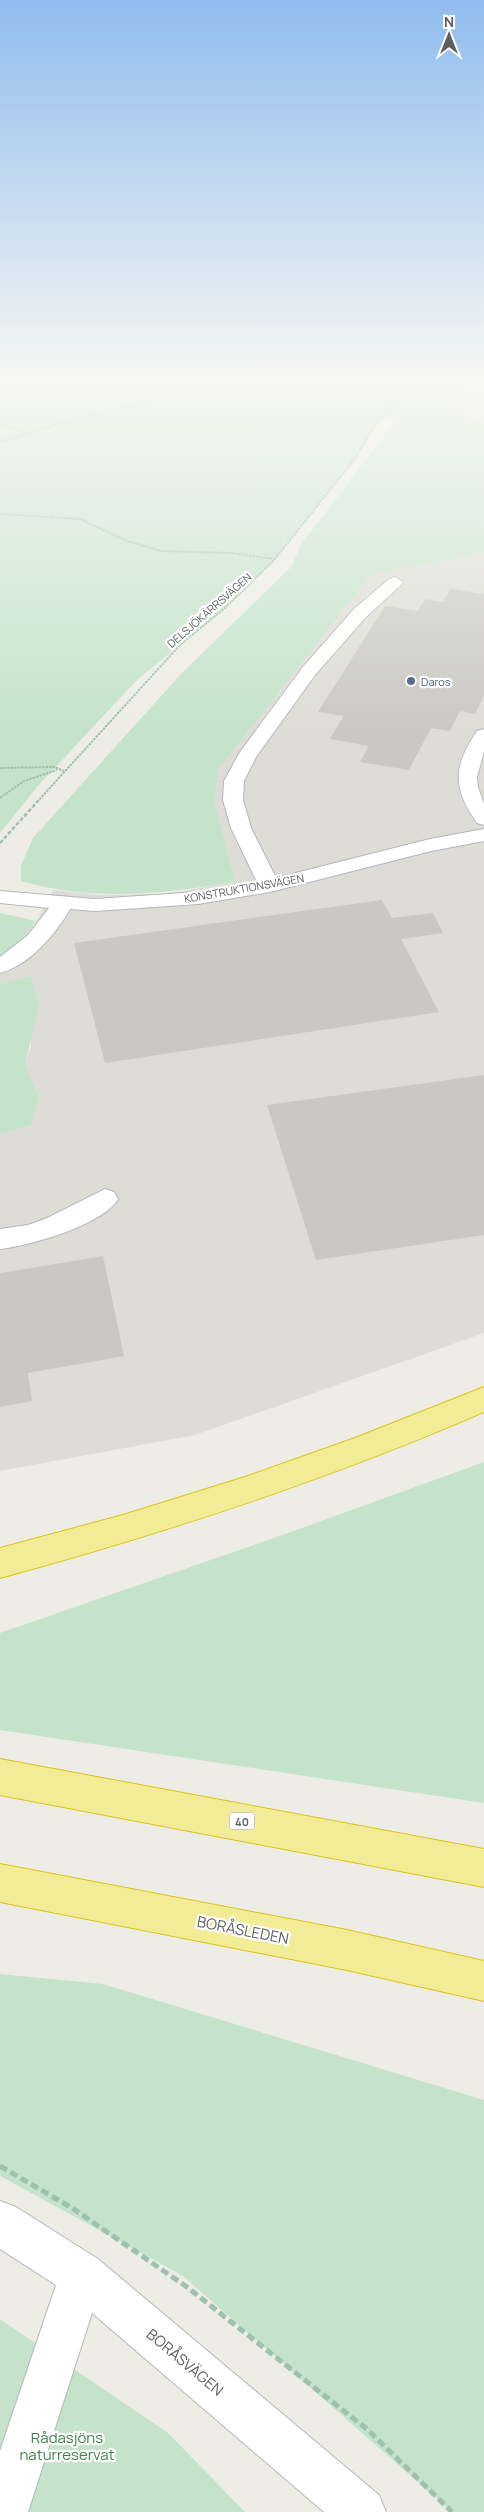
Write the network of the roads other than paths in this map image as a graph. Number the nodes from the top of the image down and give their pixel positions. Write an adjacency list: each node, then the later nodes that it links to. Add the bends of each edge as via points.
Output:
1 (395, 582): 4 (street, via 360,613 309,671 247,756 234,781 233,800 241,828)
2 (484, 735): 3 (street, via 465,776)
3 (483, 833): 4 (street, KONSTRUKTIONSVÄGEN)
4 (270, 886): 6 (street, KONSTRUKTIONSVÄGEN, via 165,901 95,905)
5 (0, 897): 6 (street, KONSTRUKTIONSVÄGEN)
6 (63, 903): 7 (street, via 44,932)
7 (0, 966)
8 (105, 1199): 9 (street, via 74,1218 38,1232)
9 (0, 1239)
10 (484, 1399): 11 (highway, via 410,1431 230,1496 92,1540)
11 (0, 1563)
12 (0, 1777): 13 (highway, 40)
13 (484, 1868)
14 (0, 1883): 15 (highway, BORÅSLEDEN)
15 (347, 1950): 16 (highway, BORÅSLEDEN); 17 (highway)
16 (484, 1981)
17 (484, 2002)
18 (0, 2223): 19 (street, BORÅSVÄGEN)
19 (82, 2275): 20 (street); 21 (street, BORÅSVÄGEN)
20 (5, 2508)
21 (362, 2512)

